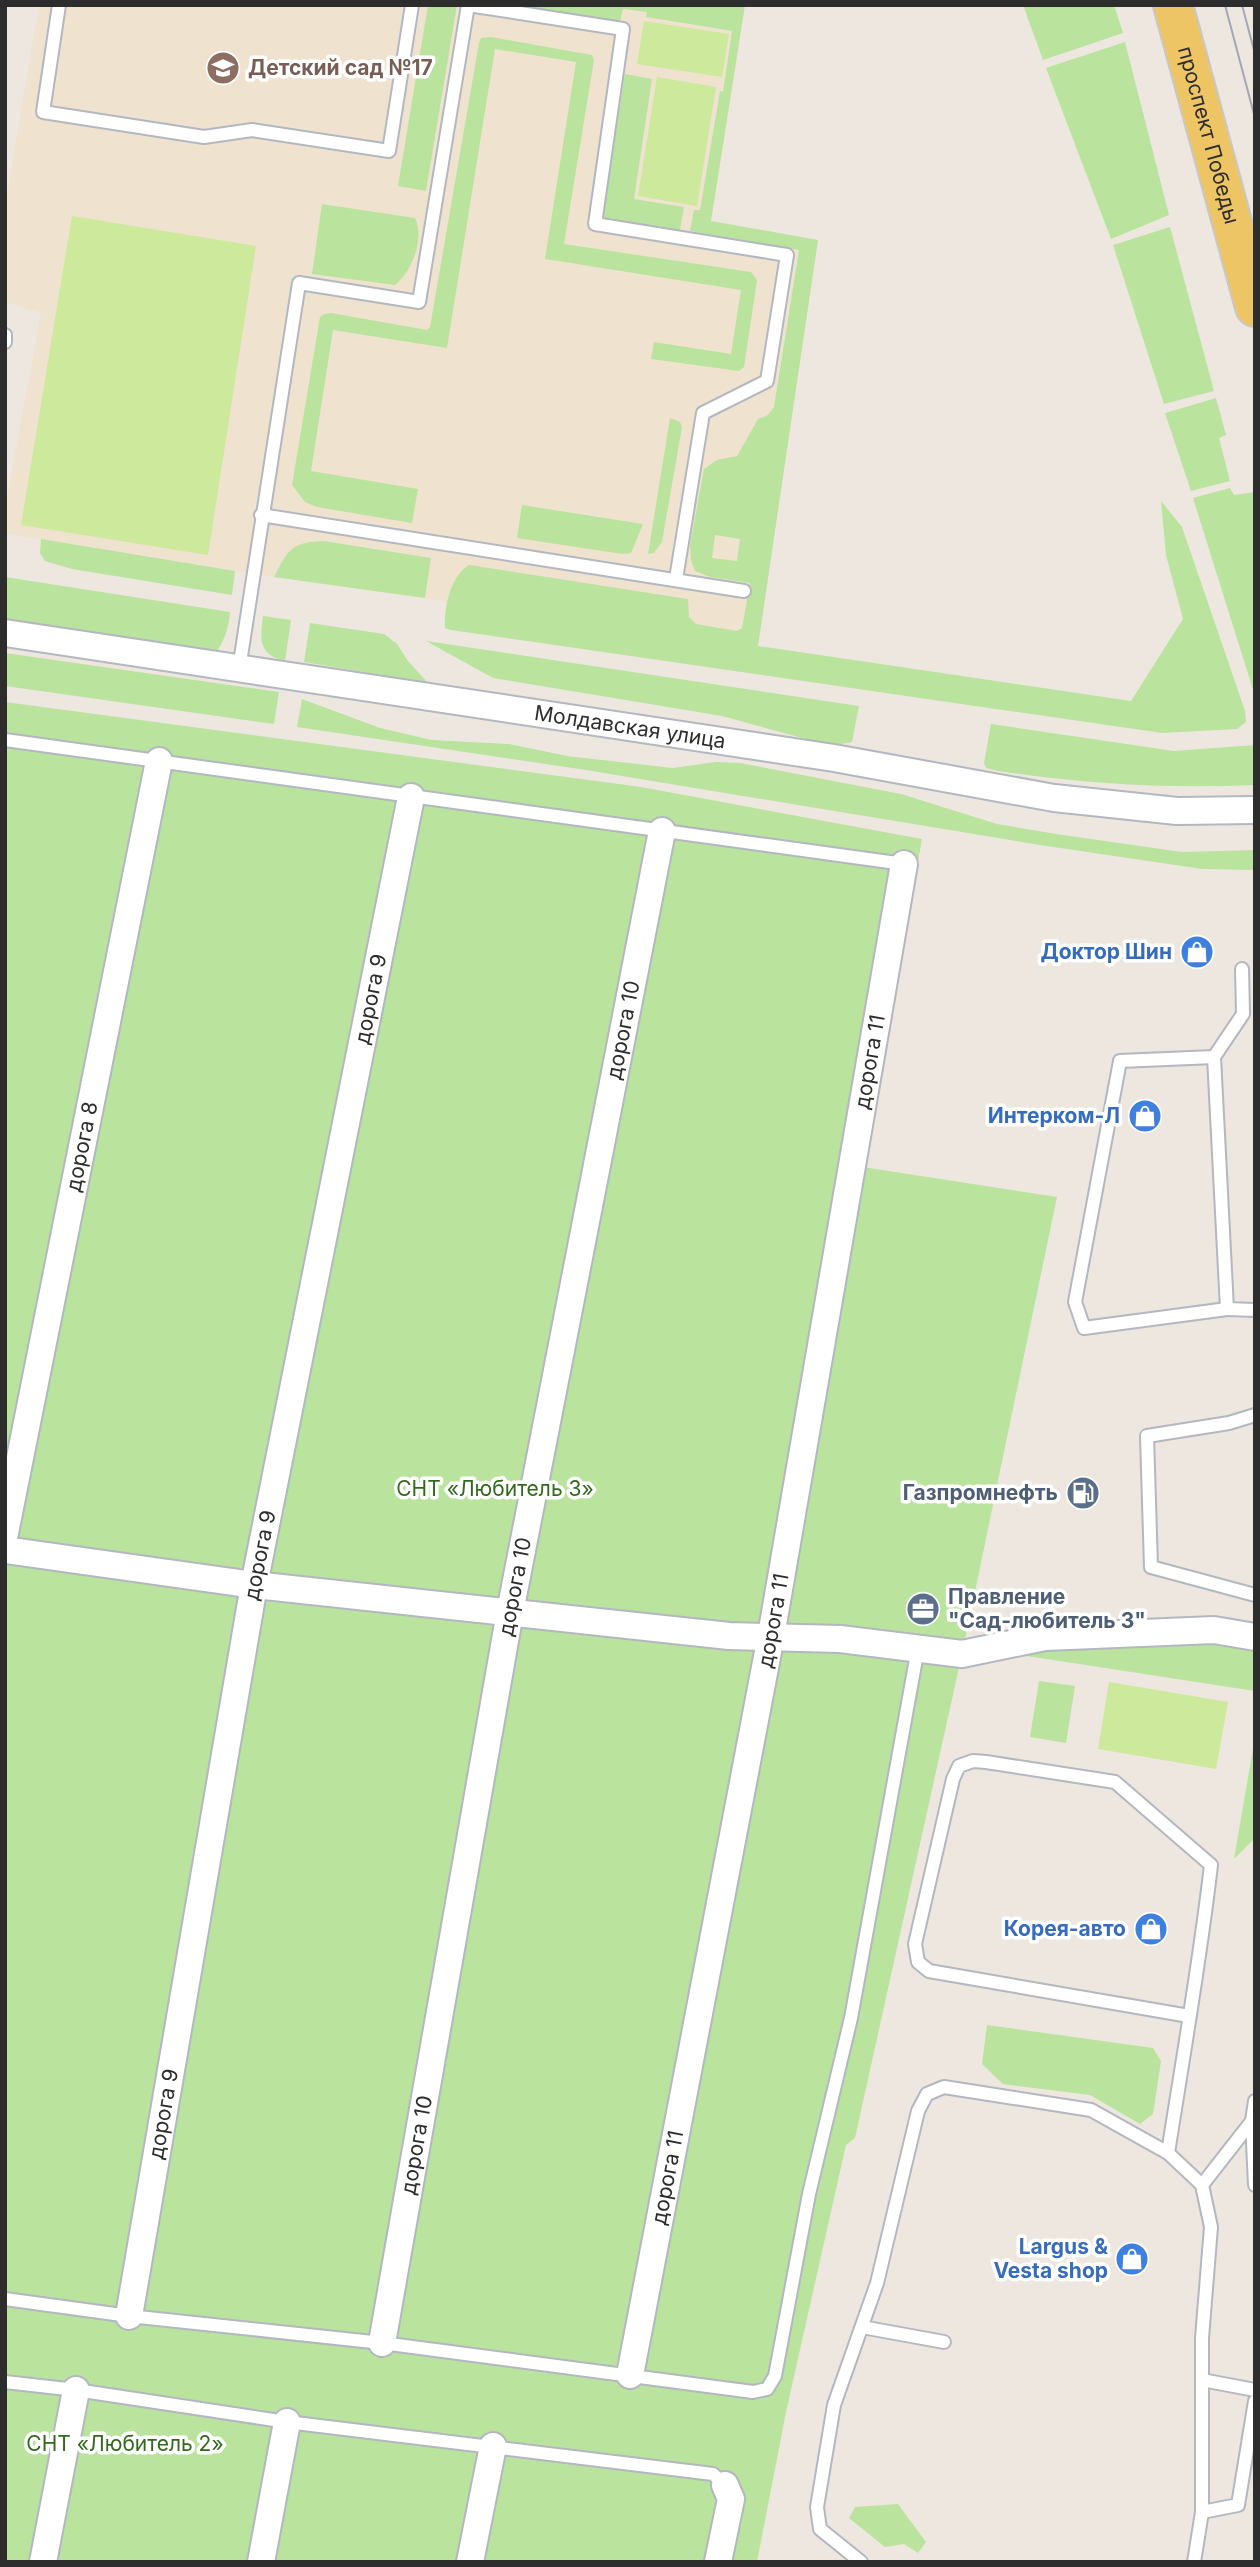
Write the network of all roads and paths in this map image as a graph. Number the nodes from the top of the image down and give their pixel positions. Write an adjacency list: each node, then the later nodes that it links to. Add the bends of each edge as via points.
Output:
1 (59, 5): 2 (lane, via 43,112 204,136 252,130 389,151)
2 (412, 5)
3 (1173, 5): 4 (main road, проспект Победы)
4 (1255, 307)
5 (5, 335): 6 (lane)
6 (5, 342)
7 (261, 515): 8 (lane); 8 (lane, via 299,283 419,302 468,5 623,29 595,223 787,255 767,381 703,413); 11 (lane)
8 (676, 579): 9 (lane)
9 (744, 592)
10 (5, 634): 11 (street, Молдавская улица)
11 (239, 669): 15 (street, Молдавская улица, via 834,758 1054,798 1177,811)
12 (5, 740): 13 (lane)
13 (159, 761): 14 (lane); 23 (street, дорога 8)
14 (411, 797): 16 (lane); 25 (street, дорога 9)
15 (1255, 810)
16 (662, 831): 17 (lane); 27 (street, дорога 10)
17 (904, 863): 28 (street, дорога 11)
18 (1242, 969): 19 (lane, via 1243,1014)
19 (1214, 1057): 20 (lane); 20 (lane, via 1120,1061 1075,1302 1084,1328)
20 (1227, 1309): 21 (lane)
21 (1255, 1310)
22 (1255, 1415): 26 (lane, via 1147,1436 1151,1567)
23 (5, 1533)
24 (5, 1550): 25 (street)
25 (254, 1585): 27 (street); 38 (street, дорога 9)
26 (1255, 1595)
27 (510, 1612): 28 (street, via 729,1636); 41 (street, дорога 10)
28 (771, 1636): 30 (street); 42 (street, дорога 11)
29 (1255, 1637): 30 (street, via 1214,1630 1045,1637 962,1654)
30 (918, 1648): 42 (lane, via 851,2018 809,2194 775,2376 767,2389 753,2392)
31 (1189, 2016): 31 (lane, via 1211,1865 1115,1783 986,1762 959,1766 915,1944 918,1962 929,1971); 34 (lane)
32 (1255, 2101): 33 (lane)
33 (1252, 2121): 35 (lane); 36 (lane)
34 (1168, 2153): 35 (lane); 39 (lane, via 1090,2110 944,2087 927,2094 918,2110 877,2283)
35 (1202, 2185): 43 (lane, via 1211,2227)
36 (1255, 2185)
37 (5, 2299): 38 (lane)
38 (129, 2316): 41 (lane)
39 (862, 2327): 40 (lane); 56 (lane, via 834,2405 817,2507 820,2529)
40 (944, 2342)
41 (382, 2343): 42 (lane)
42 (630, 2375)
43 (1202, 2380): 46 (lane); 51 (lane)
44 (5, 2382): 45 (lane)
45 (76, 2390): 48 (lane); 52 (street)
46 (1255, 2390)
47 (1255, 2402): 51 (lane, via 1238,2505)
48 (287, 2422): 49 (lane); 53 (street)
49 (493, 2446): 50 (lane, via 713,2474); 54 (street)
50 (725, 2485): 55 (street, via 731,2499)
51 (1202, 2512): 57 (lane)
52 (43, 2562)
53 (261, 2562)
54 (470, 2562)
55 (718, 2562)
56 (861, 2562)
57 (1194, 2562)

